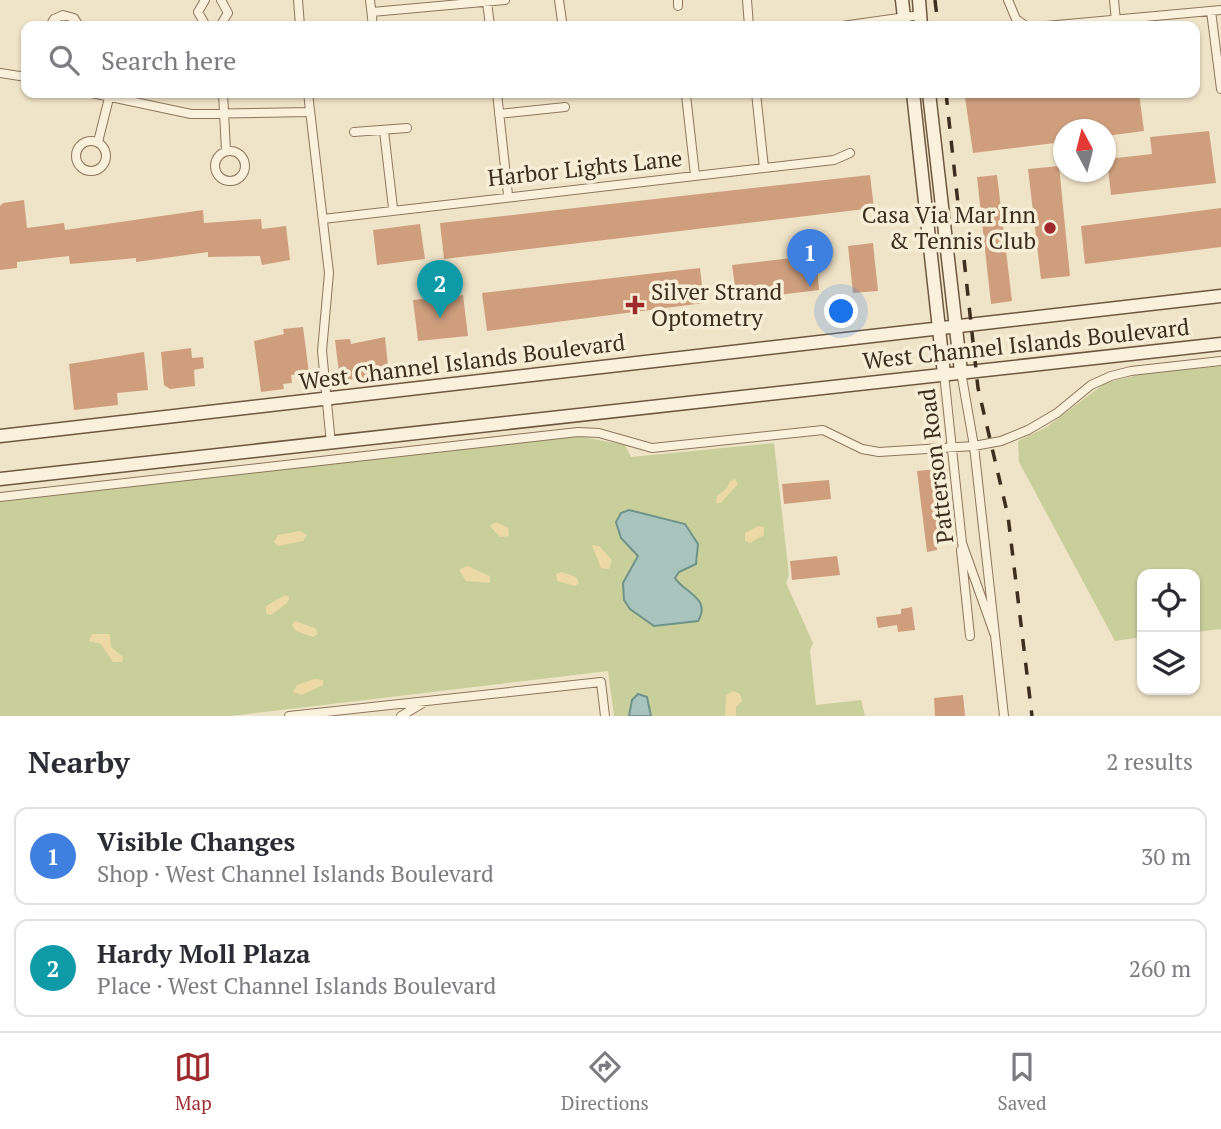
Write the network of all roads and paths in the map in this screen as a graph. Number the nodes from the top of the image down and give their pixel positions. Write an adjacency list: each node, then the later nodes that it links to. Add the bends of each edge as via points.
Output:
1 (205, 0): 17 (street, via 198,12)
2 (221, 0): 18 (street, via 228,13)
3 (298, 0): 19 (street)
4 (370, 0): 14 (street)
5 (505, 0): 12 (street)
6 (559, 0): 22 (street)
7 (747, 0): 23 (street)
8 (902, 0): 24 (main road)
9 (919, 0): 25 (main road)
10 (1008, 0): 26 (street)
11 (1114, 0): 27 (street)
12 (487, 2): 14 (street); 21 (street)
13 (1216, 10): 27 (street); 30 (street)
14 (372, 12): 20 (street)
15 (53, 21): 16 (street, via 63,15)
16 (76, 21)
17 (203, 21)
18 (223, 21)
19 (300, 21)
20 (373, 21)
21 (489, 21)
22 (562, 21)
23 (749, 21)
24 (905, 21)
25 (921, 21)
26 (1019, 21)
27 (1116, 21)
28 (0, 73): 29 (street)
29 (21, 77)
30 (1221, 89)
31 (109, 98): 42 (street, via 174,112); 46 (street)
32 (223, 98): 42 (street)
33 (309, 98): 40 (street)
34 (497, 98): 41 (street)
35 (687, 98): 50 (street)
36 (757, 98): 49 (street)
37 (914, 98): 56 (main road)
38 (930, 98): 55 (main road)
39 (565, 107): 41 (street)
40 (310, 112): 42 (street); 53 (street)
41 (499, 114): 51 (street)
42 (223, 116): 47 (street)
43 (407, 128): 44 (street)
44 (384, 131): 45 (street); 52 (street)
45 (354, 132)
46 (98, 142)
47 (226, 151)
48 (850, 153): 49 (street, Harbor Lights Lane, via 834,160)
49 (764, 168): 50 (street, Harbor Lights Lane)
50 (695, 175): 51 (street, Harbor Lights Lane)
51 (508, 195): 52 (street, Harbor Lights Lane)
52 (393, 208): 53 (street, Harbor Lights Lane)
53 (323, 219): 61 (street, via 329,273 322,351)
54 (1221, 296): 55 (main road, West Channel Islands Boulevard)
55 (956, 325): 56 (main road, West Channel Islands Boulevard); 59 (main road)
56 (940, 327): 60 (main road); 61 (main road, West Channel Islands Boulevard)
57 (1221, 344): 59 (main road, West Channel Islands Boulevard)
58 (1221, 360): 64 (street, via 1111,376 1028,430)
59 (961, 372): 60 (main road, West Channel Islands Boulevard); 64 (street, Patterson Road)
60 (944, 374): 63 (main road, West Channel Islands Boulevard); 65 (street, Patterson Road)
61 (326, 399): 62 (main road, West Channel Islands Boulevard); 63 (street)
62 (0, 436)
63 (331, 444): 66 (main road, West Channel Islands Boulevard)
64 (974, 446): 65 (street); 69 (street, Patterson Road)
65 (952, 448): 67 (street, via 879,452 823,430 652,448 578,432); 68 (street, Patterson Road)
66 (0, 479)
67 (0, 497)
68 (962, 543): 69 (street, Patterson Road); 70 (street)
69 (994, 634): 75 (street, Patterson Road)
70 (970, 636)
71 (427, 701): 72 (street); 73 (street); 74 (street, via 601,682)
72 (289, 716)
73 (401, 716)
74 (604, 716)
75 (1003, 716)

